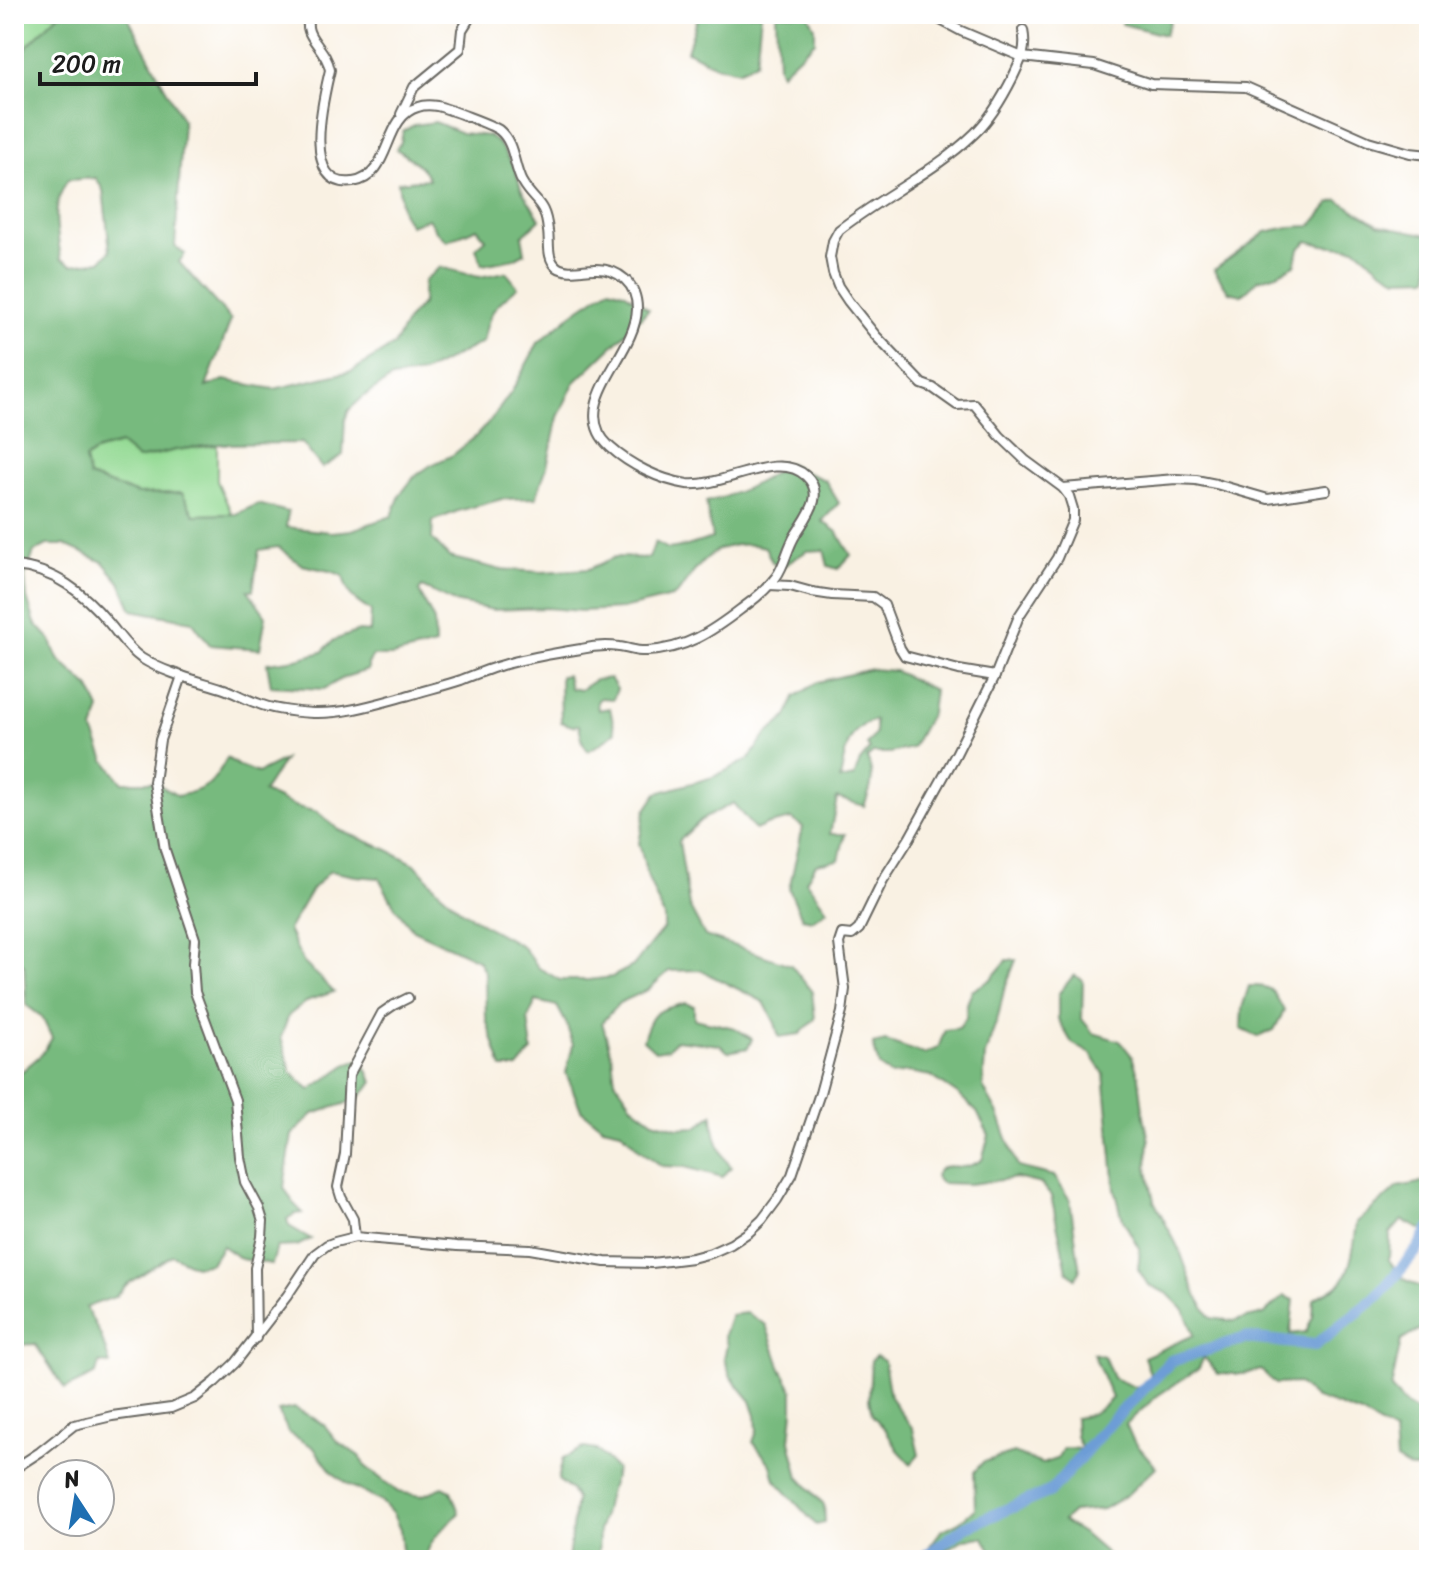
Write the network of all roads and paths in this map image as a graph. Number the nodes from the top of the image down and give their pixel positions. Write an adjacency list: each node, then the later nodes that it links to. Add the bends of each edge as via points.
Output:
1 (310, 14): 6 (street, via 308,32 330,70 318,143 323,166 344,182 362,179 379,164)
2 (472, 14): 6 (street, via 462,30 460,49 414,87)
3 (929, 14): 5 (street)
4 (1023, 30): 5 (street)
5 (1022, 57): 7 (street, via 1094,65 1151,84 1246,87 1368,141); 8 (street, via 977,132 839,230 830,257 848,301 922,384 957,405 974,404 1025,460)
6 (397, 122): 11 (street, via 411,109 435,105 497,129 511,146 523,183 543,207 557,267 608,270 629,282 636,298 636,322 595,409 607,444 630,462 684,484 720,481 773,466 790,467 808,478 815,487 814,502)
7 (1429, 155)
8 (1063, 488): 9 (street, via 1176,479 1268,499); 15 (street, via 1073,509 1069,533 1019,616)
9 (1326, 490)
10 (14, 566): 14 (street, via 66,582 140,657)
11 (781, 570): 12 (street); 13 (street)
12 (769, 585): 13 (street); 14 (street, via 718,627 687,643 641,652 607,645 556,653 342,711 313,713 261,705)
13 (790, 586): 15 (street, via 873,597 884,605 905,656)
14 (182, 676): 18 (street, via 160,740 154,782 165,850 195,939 195,992 235,1100 245,1182 263,1221 255,1268)
15 (995, 676): 17 (street, via 859,929 840,937 844,997 820,1093 792,1175 749,1232 711,1253 652,1263)
16 (408, 998): 17 (street, via 382,1013 349,1075 338,1187)
17 (355, 1237): 18 (street, via 315,1254)
18 (256, 1339): 19 (street, via 195,1398 171,1408 74,1425)
19 (14, 1469)

